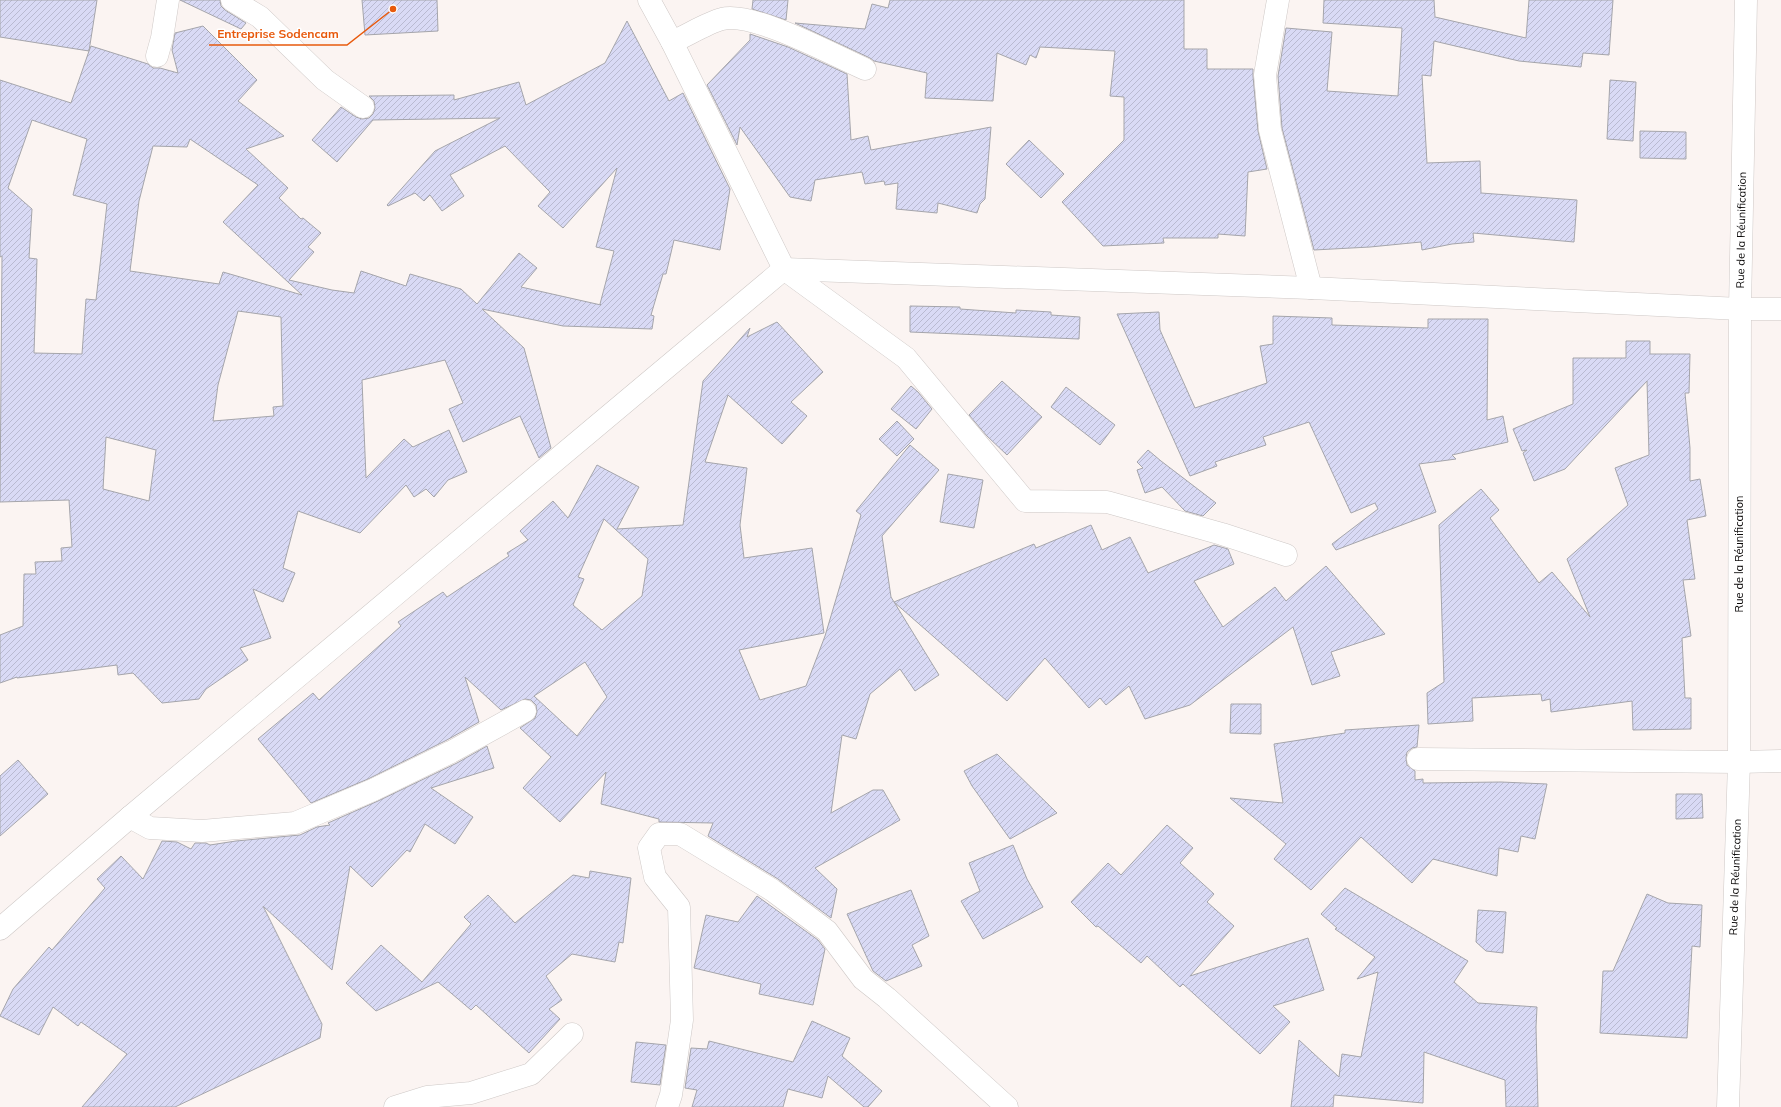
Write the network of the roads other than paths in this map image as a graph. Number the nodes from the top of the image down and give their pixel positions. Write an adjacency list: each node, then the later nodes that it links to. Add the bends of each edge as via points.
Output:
1 (168, 0): 7 (street)
2 (232, 0): 9 (street, via 260,16 325,80)
3 (650, 0): 6 (street)
4 (1278, 0): 11 (street, via 1265,75 1270,130)
5 (1746, 0): 12 (street, Rue de la Réunification)
6 (672, 42): 8 (street, via 722,19 745,18); 10 (street)
7 (157, 56)
8 (865, 69)
9 (364, 107)
10 (784, 269): 11 (street); 14 (street, via 906,358 1025,501 1107,502); 19 (street)
11 (1311, 288): 12 (street)
12 (1740, 309): 13 (street); 18 (street, Rue de la Réunification)
13 (1781, 309)
14 (1286, 555)
15 (525, 711): 19 (street, via 451,752 373,790 295,823 202,831 150,828)
16 (1418, 760): 18 (street)
17 (1781, 761): 18 (street)
18 (1738, 762): 25 (street, Rue de la Réunification)
19 (130, 817): 20 (street)
20 (0, 929)
21 (572, 1034): 22 (street, via 531,1074 471,1093 427,1097)
22 (395, 1107)
23 (667, 1107): 24 (street, via 682,1020 679,907 655,877 649,848 659,834 680,834 772,890 827,931 863,979)
24 (1007, 1107)
25 (1728, 1107)

